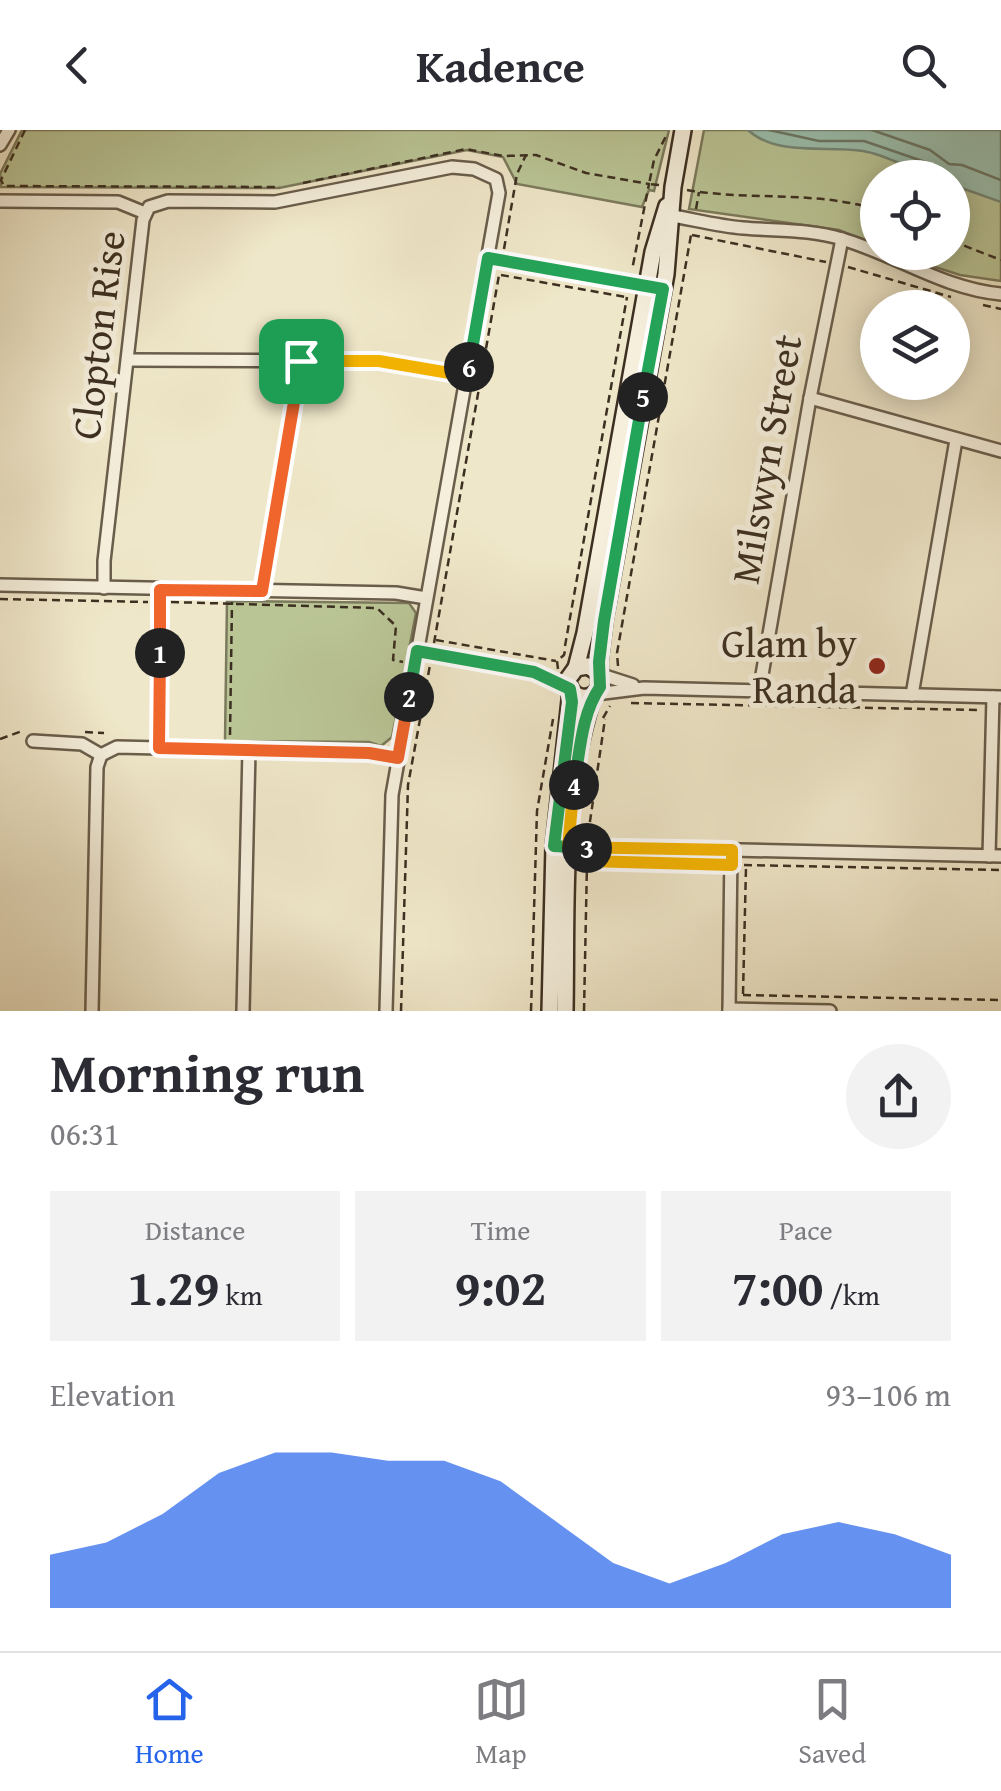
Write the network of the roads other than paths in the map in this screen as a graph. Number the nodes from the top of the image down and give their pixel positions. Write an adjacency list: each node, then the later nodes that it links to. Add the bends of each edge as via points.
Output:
1 (9, 130): 3 (street)
2 (682, 130): 6 (street)
3 (0, 145)
4 (0, 201): 5 (street, via 118,202)
5 (145, 213): 8 (street, Clopton Rise, via 160,202 274,202 462,167 486,172 498,184); 11 (street, Clopton Rise)
6 (668, 215): 7 (street); 9 (street)
7 (842, 239): 10 (street, via 916,270); 14 (street, Milswyn Street)
8 (488, 258): 9 (street); 13 (street, Clopton Rise)
9 (642, 289): 17 (street)
10 (1001, 294)
11 (128, 360): 12 (street); 19 (street, Clopton Rise)
12 (301, 361): 13 (street, via 379,361); 20 (street)
13 (467, 376): 22 (street, Clopton Rise)
14 (810, 398): 15 (street); 29 (street, Milswyn Street)
15 (956, 440): 16 (street); 31 (street)
16 (1001, 451)
17 (622, 471): 24 (street); 26 (street)
18 (0, 585): 19 (street)
19 (104, 588): 21 (street)
20 (262, 591): 21 (street); 22 (street)
21 (160, 596): 34 (street)
22 (426, 598): 23 (street, Clopton Rise)
23 (416, 658): 25 (street); 37 (street, Clopton Rise)
24 (574, 669): 25 (street); 26 (street, via 588,666); 28 (street)
25 (534, 672): 28 (street)
26 (604, 676): 27 (street); 30 (street)
27 (644, 688): 29 (street); 30 (street)
28 (570, 690): 30 (street, via 581,698); 38 (street)
29 (758, 692): 31 (street)
30 (594, 695): 38 (street)
31 (912, 695): 32 (street)
32 (997, 697): 40 (street)
33 (32, 741): 36 (street, via 82,744)
34 (159, 748): 35 (street); 36 (street, via 117,747)
35 (249, 750): 37 (street); 43 (street)
36 (101, 755): 42 (street)
37 (398, 758): 44 (street, Clopton Rise)
38 (561, 846): 39 (street); 45 (street); 46 (street)
39 (732, 850): 40 (street); 41 (street)
40 (995, 856)
41 (729, 1010): 47 (street)
42 (92, 1011)
43 (243, 1011)
44 (386, 1011)
45 (550, 1011)
46 (565, 1011)
47 (830, 1011)

